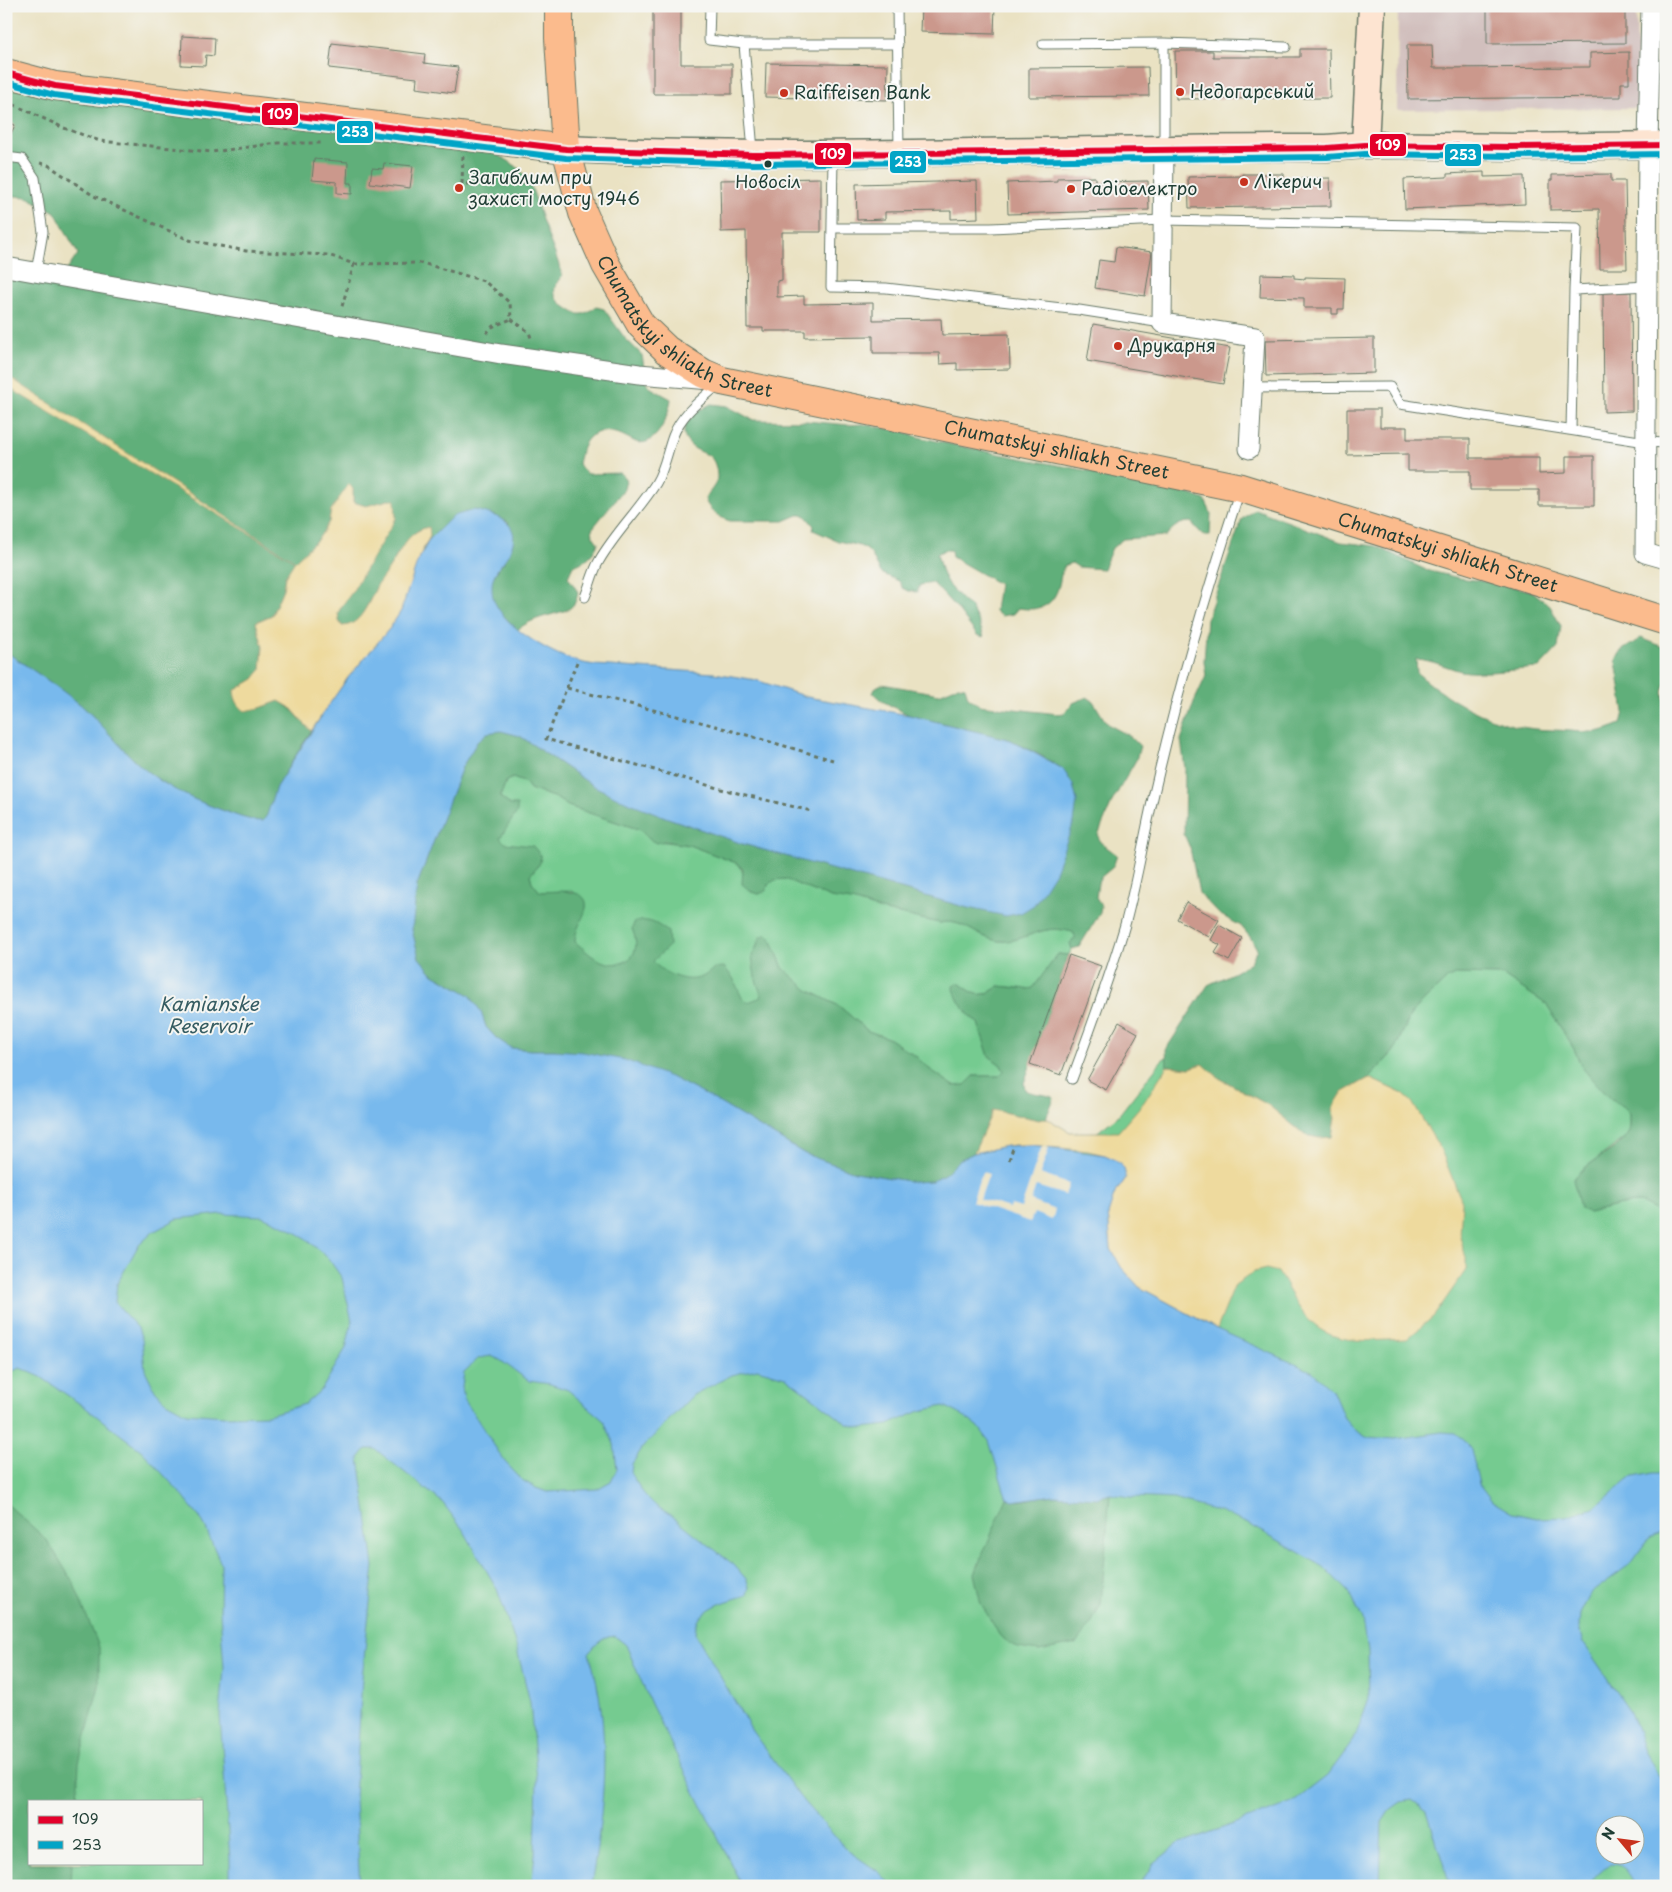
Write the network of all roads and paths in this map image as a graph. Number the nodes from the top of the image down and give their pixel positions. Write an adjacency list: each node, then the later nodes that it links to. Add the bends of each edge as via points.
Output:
1 (559, 6): 16 (main road, Chumatskyi shliakh Street)
2 (710, 6): 7 (lane, via 709,40)
3 (897, 6): 8 (lane)
4 (1372, 6): 14 (main road)
5 (1651, 6): 15 (street)
6 (1164, 43): 9 (lane); 10 (lane); 17 (lane)
7 (744, 44): 8 (lane); 21 (lane)
8 (898, 44): 18 (lane)
9 (1043, 44)
10 (1286, 47)
11 (6, 73): 16 (main road, via 56,86)
12 (6, 101): 13 (path, via 100,141 212,152 278,143)
13 (325, 143)
14 (1365, 145): 15 (main road); 17 (main road)
15 (1657, 145): 30 (street)
16 (566, 149): 21 (main road); 24 (main road, Chumatskyi shliakh Street)
17 (1164, 149): 18 (main road); 25 (street)
18 (899, 153): 20 (main road)
19 (454, 154): 24 (path, via 463,155 462,184)
20 (833, 154): 21 (main road); 26 (lane)
21 (753, 155)
22 (6, 157): 23 (lane)
23 (22, 159): 27 (path, via 48,164 94,196 189,240 246,251 328,254); 29 (lane, via 35,178 43,232)
24 (576, 182): 37 (main road, Chumatskyi shliakh Street, via 583,212 606,265 641,325 667,350)
25 (1163, 220): 26 (lane, via 991,228); 31 (lane, via 1577,228); 33 (street)
26 (832, 228): 33 (lane, via 831,287 896,289)
27 (354, 264): 32 (path, via 422,263 484,281 510,303); 34 (path)
28 (6, 267): 29 (street)
29 (36, 272): 34 (street)
30 (1647, 286): 31 (lane); 40 (street)
31 (1574, 290): 39 (lane)
32 (511, 319): 35 (path, via 492,327 482,338); 36 (path, via 529,332 535,348)
33 (1162, 323): 38 (street, via 1255,337)
34 (337, 325): 35 (street)
35 (480, 351): 36 (street)
36 (534, 359): 37 (street, via 639,374)
37 (722, 381): 43 (main road, Chumatskyi shliakh Street); 45 (lane, via 687,412 679,424 662,472 598,563)
38 (1252, 388): 39 (lane, via 1390,387 1400,404); 42 (street)
39 (1571, 430): 40 (lane)
40 (1646, 442): 41 (lane); 44 (street, via 1645,553)
41 (1666, 443)
42 (1249, 448)
43 (1241, 488): 46 (main road, Chumatskyi shliakh Street); 51 (lane, via 1191,648 1126,920)
44 (1666, 559)
45 (585, 597)
46 (1666, 621)
47 (577, 662): 48 (path)
48 (566, 688): 49 (path); 50 (path, via 546,739)
49 (833, 760)
50 (811, 811)
51 (1072, 1079)
52 (1014, 1145): 53 (path)
53 (1009, 1160)

